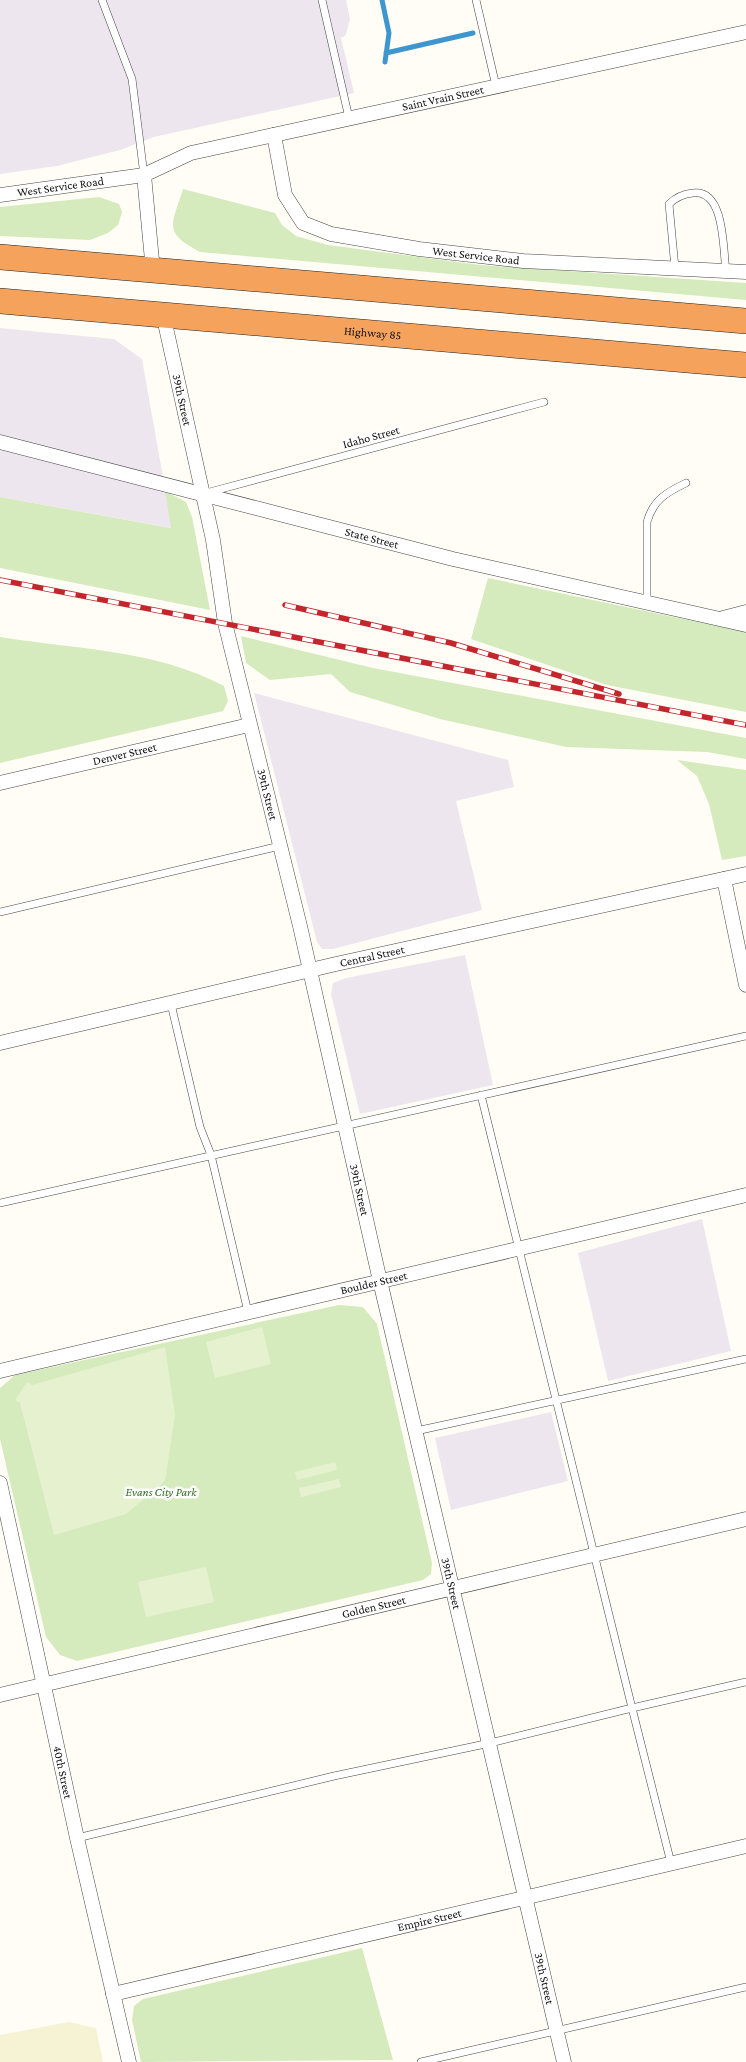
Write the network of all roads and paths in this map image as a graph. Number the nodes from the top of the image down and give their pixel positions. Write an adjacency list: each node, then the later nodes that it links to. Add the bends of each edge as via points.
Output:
1 (102, 0): 8 (lane, via 132,79)
2 (322, 0): 6 (lane)
3 (476, 0): 5 (lane)
4 (746, 32): 5 (street, Saint Vrain Street)
5 (496, 86): 6 (street, Saint Vrain Street)
6 (349, 118): 7 (street, Saint Vrain Street)
7 (274, 135): 8 (street, Saint Vrain Street, via 191,153); 11 (street, West Service Road, via 285,195 303,223 331,234 419,249 523,261)
8 (144, 175): 9 (street, West Service Road); 12 (street)
9 (0, 195)
10 (0, 258): 12 (highway)
11 (675, 268): 13 (street, West Service Road); 13 (lane, via 669,204 676,197 702,192 710,196 718,209)
12 (153, 271): 17 (highway)
13 (726, 272): 14 (street, West Service Road)
14 (746, 272)
15 (0, 301): 16 (highway, Highway 85)
16 (163, 314): 18 (highway, Highway 85); 22 (street, 39th Street)
17 (746, 321)
18 (746, 365)
19 (544, 402): 22 (lane, Idaho Street)
20 (0, 442): 22 (street, State Street)
21 (686, 483): 23 (lane, via 658,499 650,510 647,522)
22 (203, 493): 23 (street, State Street, via 443,557); 27 (street, 39th Street, via 225,623)
23 (647, 604): 25 (street, State Street)
24 (746, 612): 25 (street)
25 (718, 620): 26 (street, State Street)
26 (746, 625)
27 (249, 725): 28 (street, Denver Street); 29 (street, 39th Street)
28 (0, 783)
29 (280, 846): 32 (lane); 33 (street, 39th Street)
30 (746, 874): 31 (street, Central Street)
31 (724, 879): 33 (street, Central Street); 34 (street)
32 (0, 912)
33 (308, 971): 35 (street, Central Street); 39 (street, 39th Street)
34 (746, 985)
35 (171, 1004): 37 (street, Central Street); 40 (lane, via 200,1127)
36 (746, 1036): 38 (lane)
37 (0, 1043)
38 (481, 1095): 39 (lane); 43 (lane)
39 (344, 1125): 40 (lane); 44 (street, 39th Street)
40 (211, 1155): 42 (lane); 45 (lane)
41 (746, 1195): 43 (street, Boulder Street)
42 (0, 1203)
43 (517, 1249): 44 (street, Boulder Street); 48 (lane)
44 (380, 1281): 45 (street, Boulder Street); 49 (street, 39th Street)
45 (248, 1312): 47 (street, Boulder Street)
46 (746, 1360): 48 (lane)
47 (0, 1371)
48 (556, 1402): 49 (lane); 53 (lane)
49 (416, 1431): 54 (street, 39th Street)
50 (0, 1483): 52 (street, 40th Street)
51 (746, 1519): 53 (street, Golden Street)
52 (5, 1528): 56 (street, 40th Street)
53 (595, 1555): 54 (street, Golden Street); 58 (lane)
54 (454, 1589): 56 (street, Golden Street); 59 (street, 39th Street)
55 (746, 1682): 58 (lane)
56 (44, 1684): 57 (street, Golden Street); 60 (street, 40th Street)
57 (0, 1695)
58 (632, 1708): 59 (lane); 62 (lane)
59 (490, 1743): 60 (lane, via 334,1776); 63 (street, 39th Street)
60 (77, 1838): 65 (street, 40th Street)
61 (746, 1846): 62 (street, Empire Street)
62 (671, 1863): 63 (street, Empire Street)
63 (527, 1896): 65 (street, Empire Street); 66 (street, 39th Street)
64 (746, 1987): 66 (lane)
65 (112, 1994): 67 (street, 40th Street)
66 (557, 2031): 68 (lane); 69 (street, 39th Street)
67 (129, 2062)
68 (421, 2062)
69 (564, 2062)

